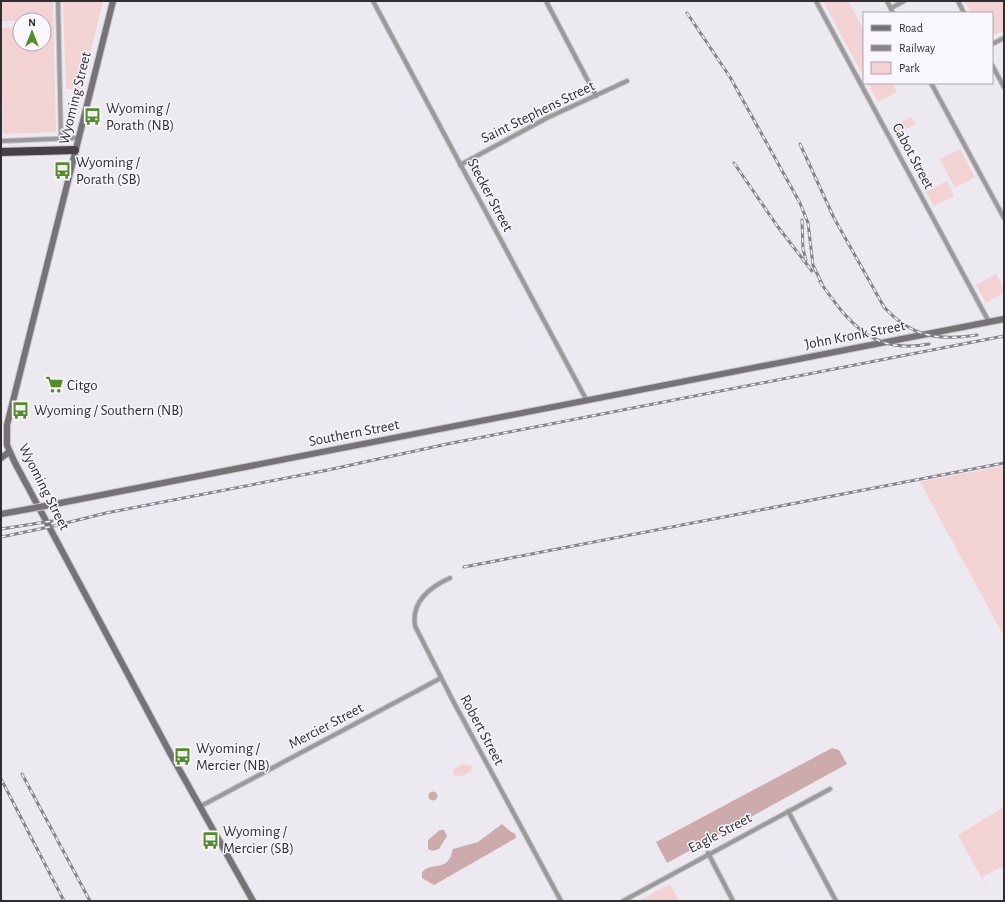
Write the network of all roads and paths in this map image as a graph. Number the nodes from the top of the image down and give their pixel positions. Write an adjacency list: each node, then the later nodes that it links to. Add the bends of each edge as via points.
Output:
1 (58, 1): 22 (street)
2 (113, 1): 21 (street, Wyoming Street)
3 (373, 1): 26 (street, Stecker Street)
4 (546, 1): 20 (street)
5 (816, 1): 17 (street, Cabot Street)
6 (887, 1): 9 (street)
7 (904, 1): 9 (street)
8 (958, 1): 11 (street)
9 (891, 8): 10 (street)
10 (893, 12)
11 (964, 12)
12 (1004, 38): 13 (street)
13 (993, 44)
14 (993, 67): 19 (street)
15 (863, 79): 17 (street)
16 (627, 81): 20 (street, Saint Stephens Street)
17 (859, 81): 29 (street, Cabot Street)
18 (932, 84): 27 (street)
19 (1004, 87)
20 (596, 96): 26 (street, Saint Stephens Street, via 547,118)
21 (78, 138): 22 (street); 24 (street, Wyoming Street)
22 (61, 139): 23 (street)
23 (1, 141)
24 (75, 150): 25 (highway); 32 (street, Wyoming Street, via 7,425 6,440)
25 (1, 152)
26 (460, 165): 31 (street, Stecker Street)
27 (1004, 218)
28 (1004, 319): 29 (street, John Kronk Street)
29 (989, 322): 30 (street, John Kronk Street)
30 (712, 376): 31 (street, Southern Street)
31 (587, 401): 34 (street, Southern Street, bridge, via 29,509)
32 (9, 452): 33 (street); 38 (street, Wyoming Street)
33 (1, 458)
34 (2, 512)
35 (450, 578): 36 (street, Robert Street, via 426,593 417,606 415,618 418,632)
36 (441, 678): 38 (street, Mercier Street); 42 (street, Robert Street)
37 (830, 789): 39 (street, Eagle Street)
38 (201, 806): 41 (street, Wyoming Street)
39 (788, 811): 40 (street, Eagle Street); 45 (street)
40 (708, 853): 43 (street, Eagle Street); 44 (street)
41 (253, 901)
42 (561, 901)
43 (623, 901)
44 (733, 901)
45 (836, 901)

